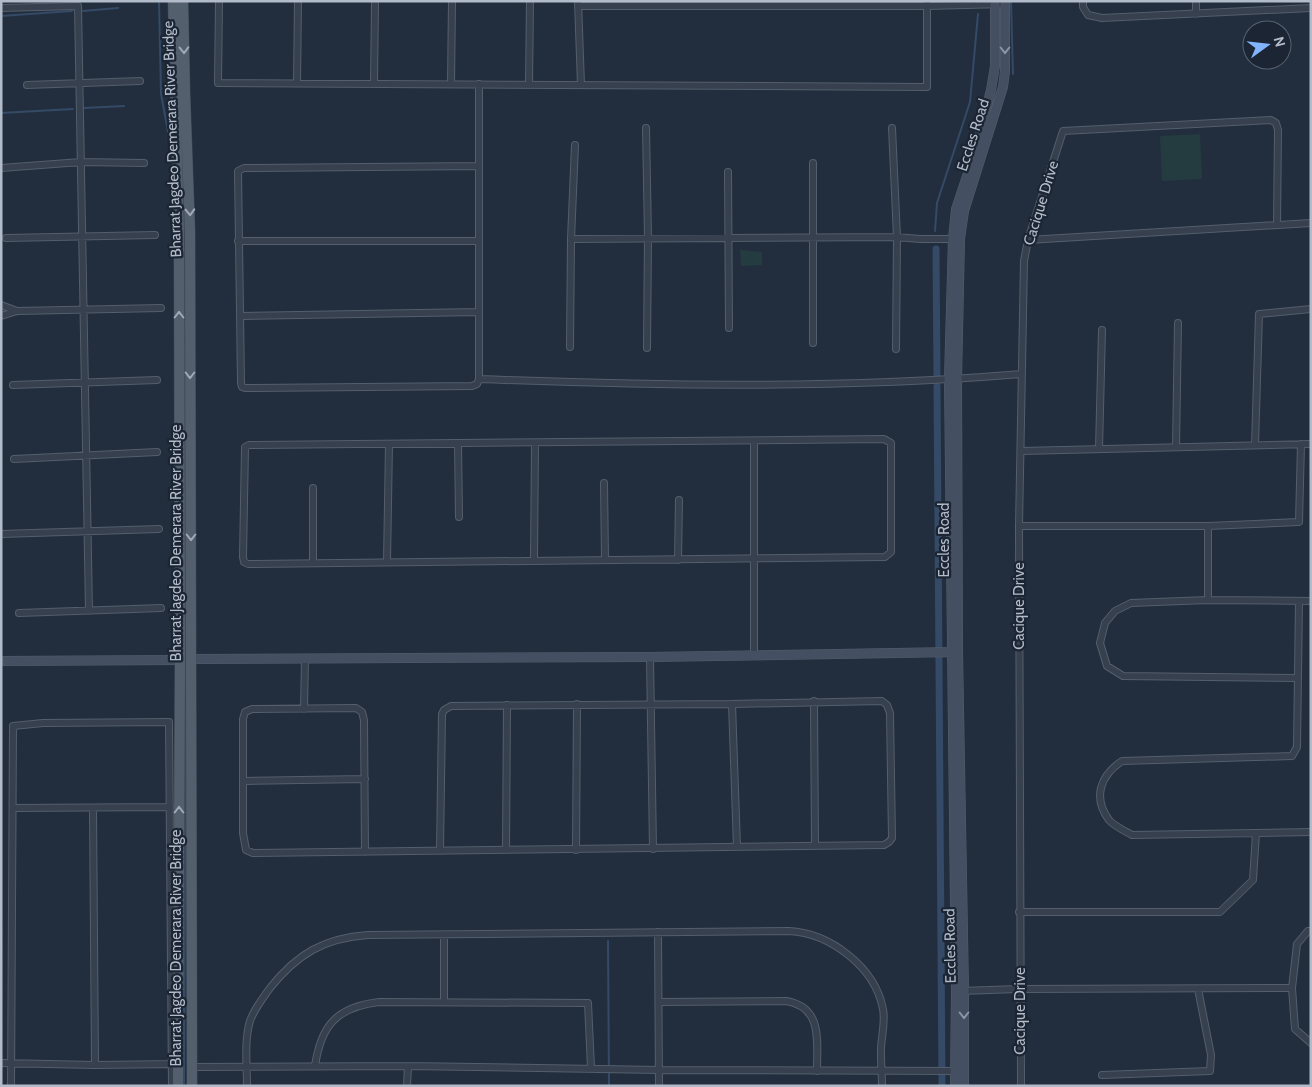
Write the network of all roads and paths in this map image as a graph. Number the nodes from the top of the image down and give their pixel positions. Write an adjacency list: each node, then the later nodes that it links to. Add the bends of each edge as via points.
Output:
1 (173, 1): 108 (main road, Bharrat Jagdeo Demerara River Bridge, one-way to 1, via 179,233)
2 (183, 1): 108 (main road, Bharrat Jagdeo Demerara River Bridge, one-way to 108, via 190,232)
3 (220, 1): 18 (street, via 218,83)
4 (298, 1): 18 (street)
5 (375, 1): 20 (street)
6 (452, 1): 21 (street)
7 (530, 1): 24 (street)
8 (1083, 1): 16 (street, via 1088,15 1102,18)
9 (1196, 1): 16 (street)
10 (995, 3): 11 (street); 13 (street); 45 (street, Eccles Road, via 995,66 975,152 956,210)
11 (1005, 3): 45 (street, Eccles Road, one-way to 45, via 1003,87)
12 (578, 4): 13 (street); 25 (street)
13 (927, 4): 25 (street, via 927,87)
14 (1, 8): 19 (street, via 78,6)
15 (1311, 8): 16 (street)
16 (1196, 14)
17 (140, 81): 19 (street)
18 (297, 83): 20 (street)
19 (78, 84): 23 (street); 29 (street)
20 (374, 84): 21 (street)
21 (451, 84): 22 (street)
22 (479, 84): 24 (street); 32 (street)
23 (27, 85)
24 (529, 85): 25 (street)
25 (581, 85)
26 (646, 128): 41 (street)
27 (892, 128): 39 (street)
28 (575, 145): 44 (street)
29 (81, 162): 30 (street); 33 (street); 38 (street)
30 (144, 163)
31 (813, 163): 43 (street)
32 (479, 166): 47 (street, via 244,168 237,175); 48 (street)
33 (1, 168)
34 (728, 172): 42 (street)
35 (1311, 223): 36 (street)
36 (1277, 225): 46 (street); 46 (street, Cacique Drive, via 1278,130 1271,120 1062,131)
37 (155, 235): 38 (street)
38 (82, 236): 40 (street); 52 (street)
39 (897, 237): 43 (street); 45 (street); 63 (street)
40 (6, 238)
41 (648, 238): 42 (street); 44 (street); 62 (street)
42 (730, 238): 43 (street); 58 (street)
43 (814, 238): 60 (street)
44 (571, 239): 61 (street)
45 (956, 239): 66 (street, Eccles Road)
46 (1028, 240): 64 (street, Cacique Drive, via 1024,261)
47 (238, 241): 48 (street); 56 (street)
48 (479, 241): 54 (street)
49 (1, 305): 53 (street)
50 (161, 308): 52 (street)
51 (1311, 309): 76 (street, via 1259,314)
52 (84, 310): 53 (street); 68 (street)
53 (17, 311): 55 (street)
54 (479, 312): 56 (street); 65 (street)
55 (1, 316)
56 (240, 316): 65 (street, via 240,383 245,388 472,386)
57 (1178, 323): 77 (street)
58 (729, 328)
59 (1102, 330): 78 (street)
60 (813, 343)
61 (570, 347)
62 (647, 348)
63 (896, 350)
64 (1021, 374): 66 (street); 79 (street, Cacique Drive)
65 (479, 379): 66 (street, via 629,384)
66 (953, 379): 104 (street, Eccles Road)
67 (157, 380): 68 (street)
68 (85, 382): 69 (street); 81 (street)
69 (13, 385)
70 (754, 441): 72 (street); 92 (street); 92 (street, via 884,438 891,443 891,552 888,556)
71 (458, 443): 72 (street); 73 (street); 86 (street)
72 (535, 443): 93 (street)
73 (389, 444): 96 (street); 97 (street, via 244,447 244,562)
74 (1300, 444): 75 (street); 76 (street); 88 (street, via 1299,522)
75 (1311, 444)
76 (1255, 445): 77 (street)
77 (1176, 447): 78 (street)
78 (1099, 449): 79 (street)
79 (1021, 451): 87 (street, Cacique Drive)
80 (157, 452): 81 (street)
81 (87, 456): 82 (street); 90 (street)
82 (14, 459)
83 (604, 483): 94 (street)
84 (313, 488): 97 (street)
85 (679, 500): 95 (street)
86 (459, 518)
87 (1019, 526): 88 (street); 131 (street, Cacique Drive)
88 (1208, 526): 98 (street)
89 (159, 529): 90 (street)
90 (88, 531): 91 (street); 102 (street)
91 (1, 534)
92 (754, 559): 95 (street); 105 (street)
93 (534, 560): 94 (street); 96 (street)
94 (605, 560): 95 (street)
95 (678, 560)
96 (388, 562): 97 (street)
97 (313, 563)
98 (1208, 600): 100 (street); 110 (street, via 1131,603 1116,611 1106,623 1100,643 1107,666 1123,676)
99 (1311, 601): 100 (street)
100 (1298, 602): 110 (street)
101 (161, 608): 102 (street)
102 (89, 611): 103 (street)
103 (18, 613)
104 (955, 652): 105 (street); 138 (street, Eccles Road)
105 (754, 654): 106 (street)
106 (650, 657): 107 (street); 112 (street)
107 (305, 658): 108 (street); 116 (street)
108 (179, 659): 109 (street); 144 (main road, Bharrat Jagdeo Demerara River Bridge, one-way to 108); 149 (main road, Bharrat Jagdeo Demerara River Bridge)
109 (1, 661)
110 (1296, 678): 123 (street, via 1297,747 1292,756 1122,761 1110,769 1102,784 1100,802 1110,822 1132,835)
111 (814, 701): 114 (street); 124 (street); 124 (street, via 882,701 887,705 890,713 892,838 884,845)
112 (651, 703): 113 (street); 114 (street); 126 (street)
113 (577, 704): 115 (street); 128 (street)
114 (732, 704): 125 (street)
115 (508, 705): 127 (street); 129 (street, via 451,706 442,714)
116 (304, 709): 117 (street, via 356,708 362,712); 118 (street, via 252,709 245,712)
117 (364, 779): 118 (street); 130 (street)
118 (243, 781): 130 (street, via 246,850 253,853)
119 (170, 807): 120 (street, via 168,722 159,722 13,726); 121 (street); 144 (street)
120 (13, 808): 121 (street); 143 (street)
121 (93, 808): 145 (street)
122 (1311, 832): 123 (street)
123 (1256, 833): 131 (street, via 1253,880 1220,912)
124 (814, 846): 125 (street)
125 (737, 848): 126 (street)
126 (653, 849): 128 (street)
127 (506, 850): 128 (street); 129 (street)
128 (576, 850)
129 (440, 851): 130 (street)
130 (365, 852)
131 (1020, 912): 136 (street, Cacique Drive)
132 (1311, 931): 135 (street, via 1297,944)
133 (658, 932): 134 (street); 140 (street); 152 (street, via 799,931 843,951 862,968 881,1001)
134 (444, 935): 139 (street); 146 (street, via 353,936 326,942 310,951 291,964 256,1008 247,1037)
135 (1292, 988): 137 (street); 141 (street, via 1295,1029)
136 (1020, 989): 137 (street); 138 (street); 166 (street, Cacique Drive)
137 (1198, 989): 155 (street, via 1210,1071)
138 (960, 991): 154 (street, Eccles Road)
139 (444, 1002): 147 (street, via 379,1002 354,1006 339,1015 325,1032); 150 (street, via 588,1003)
140 (659, 1002): 151 (street); 153 (street, via 792,1002 807,1010 816,1026)
141 (1311, 1043)
142 (1, 1062): 143 (street)
143 (11, 1063): 145 (street); 156 (street)
144 (175, 1064): 145 (street); 157 (street); 158 (main road, Bharrat Jagdeo Demerara River Bridge)
145 (95, 1065)
146 (247, 1066): 147 (street); 149 (street); 160 (street)
147 (315, 1066): 148 (street)
148 (408, 1066): 150 (street); 161 (street)
149 (192, 1067): 159 (main road, Bharrat Jagdeo Demerara River Bridge)
150 (591, 1068): 151 (street)
151 (660, 1070): 153 (street); 162 (street)
152 (882, 1070): 153 (street); 154 (street); 163 (street)
153 (817, 1071)
154 (959, 1071): 164 (street, Eccles Road); 165 (street, Eccles Road)
155 (1102, 1075)
156 (11, 1086)
157 (172, 1086)
158 (178, 1086)
159 (192, 1086)
160 (247, 1086)
161 (407, 1086)
162 (660, 1086)
163 (882, 1086)
164 (955, 1086)
165 (964, 1086)
166 (1021, 1086)

